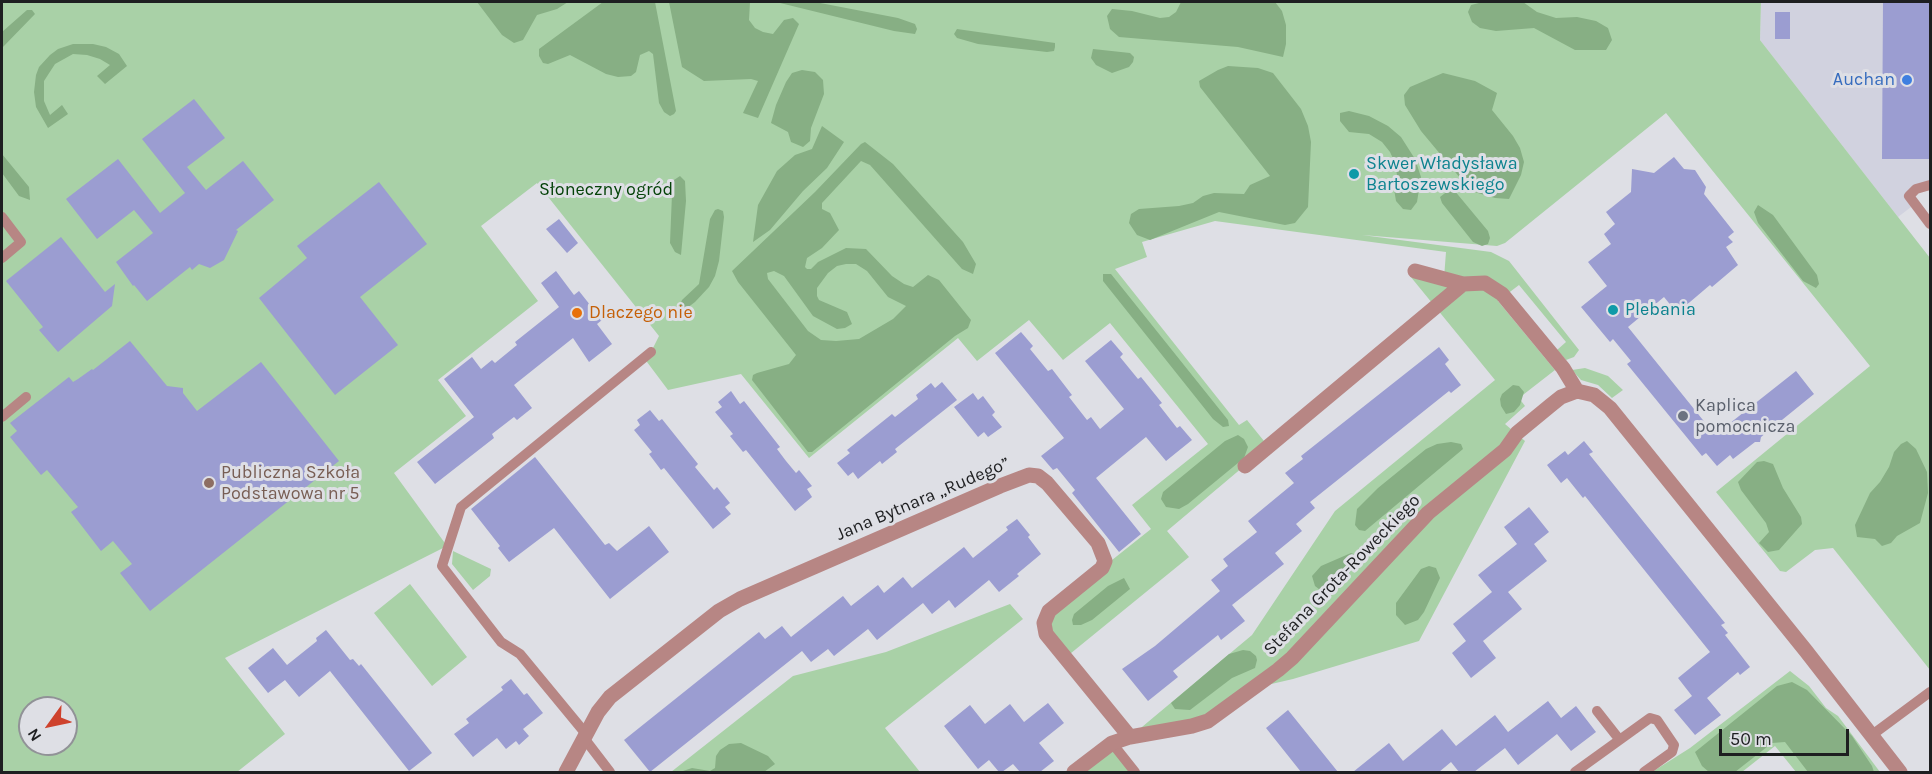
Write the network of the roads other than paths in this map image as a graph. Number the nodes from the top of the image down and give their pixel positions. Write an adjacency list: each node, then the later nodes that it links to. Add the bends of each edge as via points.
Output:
1 (1930, 185): 3 (lane, via 1909,196)
2 (2, 217): 4 (lane, via 21,242)
3 (1930, 224)
4 (2, 258)
5 (1415, 271): 6 (street)
6 (1463, 284): 8 (street, via 1485,283 1502,294); 11 (street)
7 (651, 352): 15 (lane, via 461,507 442,566 501,642 520,654)
8 (1577, 391): 14 (street, via 1594,395 1610,408); 16 (street, Stefana Grota-Roweckiego, via 1551,405 1517,433 1505,450 1435,506 1278,670 1208,721)
9 (26, 398): 10 (lane)
10 (2, 417)
11 (1245, 466)
12 (1930, 692): 14 (lane)
13 (1597, 711): 17 (lane)
14 (1872, 735): 25 (street)
15 (585, 736): 16 (street, Jana Bytnara „Rudego”, via 610,697 736,601 1029,475 1047,483 1098,543 1105,561 1102,568 1049,611 1044,623 1046,634); 19 (street, Jana Bytnara „Rudego”); 20 (lane)
16 (1130, 737): 18 (street, Stefana Grota-Roweckiego)
17 (1619, 739): 23 (lane); 24 (lane, via 1650,718 1657,720 1674,745 1672,752)
18 (1112, 743): 21 (street, Stefana Grota-Roweckiego); 22 (lane)
19 (566, 772)
20 (610, 772)
21 (1074, 772)
22 (1135, 772)
23 (1575, 772)
24 (1644, 772)
25 (1900, 772)

